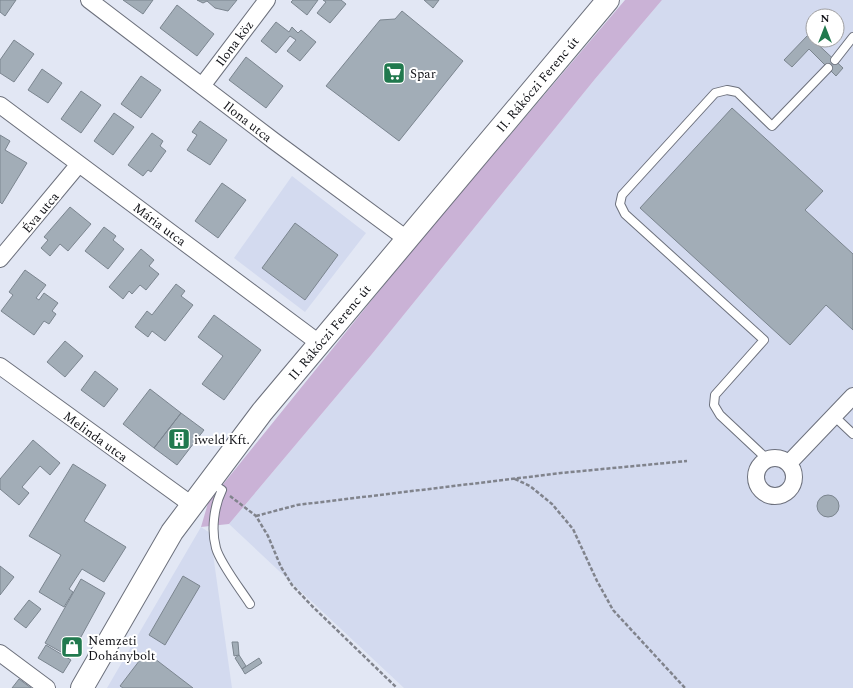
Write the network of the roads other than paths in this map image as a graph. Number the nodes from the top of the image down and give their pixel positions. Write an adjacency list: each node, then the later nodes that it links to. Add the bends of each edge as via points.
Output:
1 (89, 0): 7 (street, Ilona utca)
2 (267, 0): 7 (street, Ilona köz)
3 (608, 0): 10 (main road, II. Rákóczi Ferenc út)
4 (853, 37): 5 (lane)
5 (835, 60)
6 (828, 68): 17 (lane, via 772,126 737,92 727,90 715,94 622,195 620,204 625,214 764,340 715,395 714,404 720,415)
7 (202, 86): 10 (street, Ilona utca)
8 (0, 105): 9 (street, Mária utca)
9 (80, 164): 11 (street, Éva utca); 12 (street, Mária utca)
10 (408, 240): 12 (main road, II. Rákóczi Ferenc út)
11 (0, 259)
12 (319, 343): 19 (main road, II. Rákóczi Ferenc út, via 262,412)
13 (0, 366): 20 (street, Melinda utca)
14 (853, 396): 15 (street)
15 (834, 416): 16 (lane); 18 (street)
16 (853, 434)
17 (767, 460): 18 (street, via 778,458); 18 (street, via 758,468 756,479 761,490 772,496 784,494 792,486 794,474)
18 (789, 464)
19 (216, 486): 20 (main road, II. Rákóczi Ferenc út); 21 (lane, via 216,549)
20 (192, 506): 24 (main road, II. Rákóczi Ferenc út, via 154,559)
21 (250, 604)
22 (0, 653): 23 (street)
23 (47, 688)
24 (82, 688)

